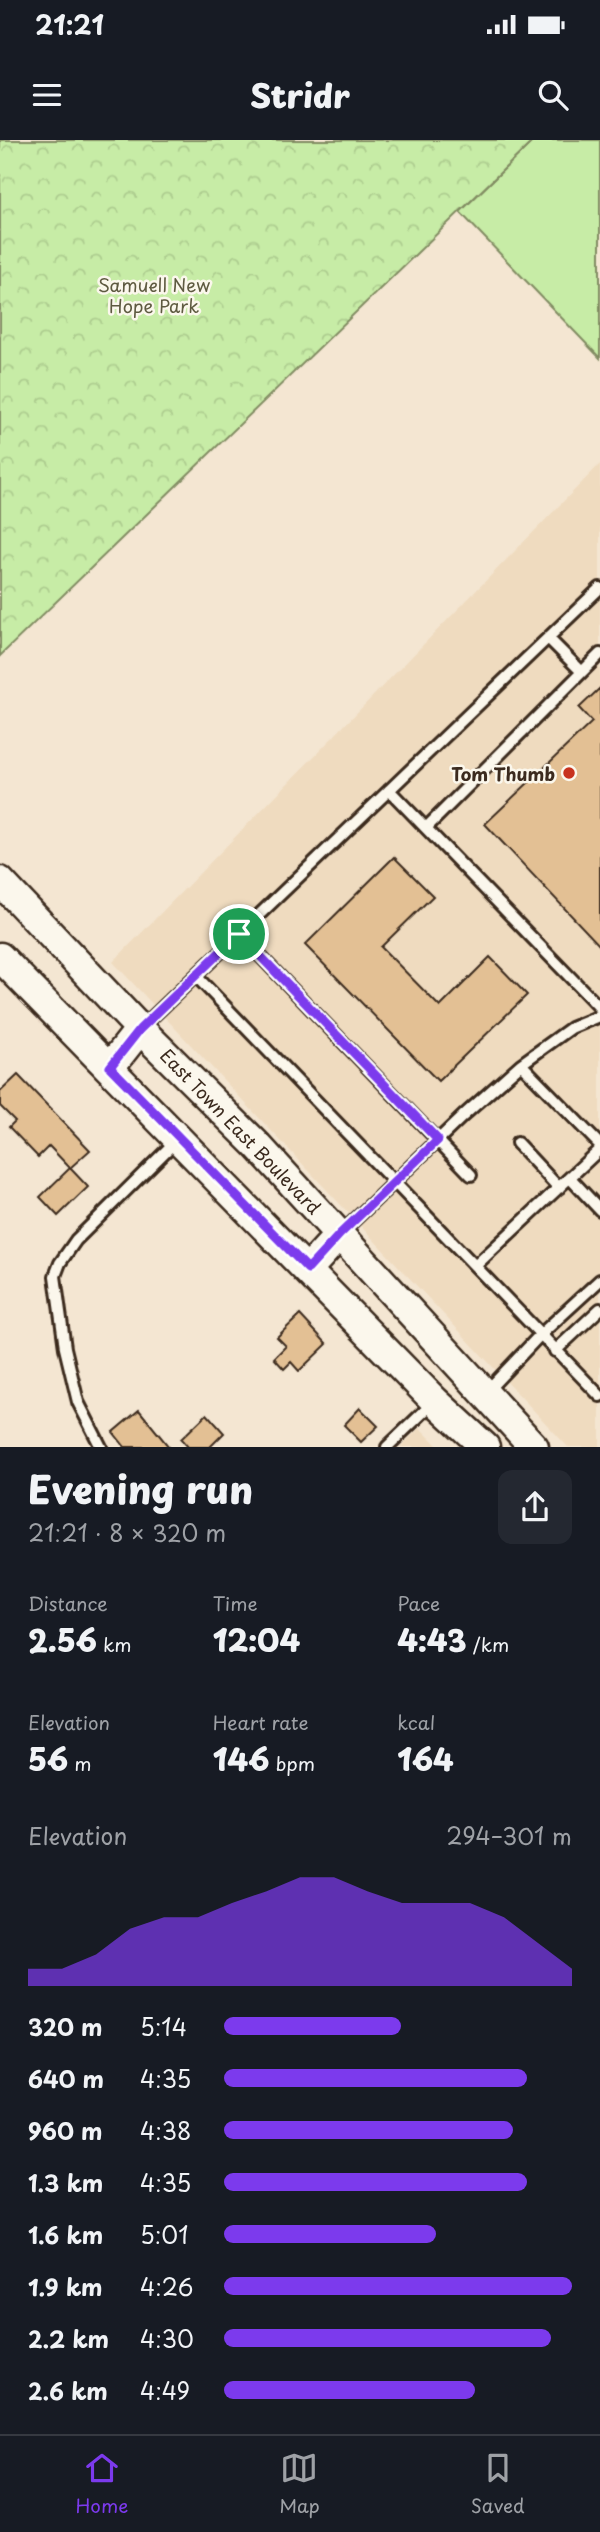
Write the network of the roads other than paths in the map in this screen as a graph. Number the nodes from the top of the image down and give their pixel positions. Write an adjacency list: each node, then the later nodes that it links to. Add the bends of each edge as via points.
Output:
1 (600, 588): 2 (lane)
2 (548, 638): 4 (lane); 5 (lane)
3 (600, 654): 4 (lane)
4 (582, 672): 6 (lane)
5 (389, 790): 6 (lane); 8 (lane)
6 (426, 828): 11 (lane)
7 (0, 881): 13 (street, East Town East Boulevard)
8 (239, 934): 10 (lane); 17 (lane)
9 (0, 957): 15 (street)
10 (196, 976): 13 (lane); 22 (lane)
11 (600, 1008)
12 (600, 1016): 14 (lane, via 570,1028)
13 (140, 1029): 15 (street); 25 (street, East Town East Boulevard)
14 (521, 1064): 17 (lane); 19 (lane)
15 (110, 1067): 16 (street)
16 (179, 1138): 27 (street); 37 (lane, via 76,1240 55,1276 78,1402)
17 (438, 1140): 20 (lane); 22 (lane)
18 (517, 1143): 23 (lane)
19 (600, 1147): 21 (lane)
20 (471, 1175)
21 (570, 1178): 23 (lane); 24 (lane)
22 (394, 1181): 25 (lane); 26 (lane)
23 (559, 1188): 26 (lane)
24 (600, 1210)
25 (340, 1234): 27 (street); 34 (street, East Town East Boulevard)
26 (475, 1266): 32 (lane)
27 (308, 1269): 36 (street)
28 (600, 1280): 32 (lane)
29 (600, 1309): 30 (lane)
30 (586, 1323): 31 (lane); 33 (lane)
31 (594, 1332)
32 (540, 1335): 33 (lane); 34 (lane)
33 (555, 1351): 35 (lane)
34 (485, 1393): 40 (street, East Town East Boulevard)
35 (600, 1396)
36 (435, 1401): 38 (lane); 39 (street)
37 (101, 1447)
38 (387, 1447)
39 (485, 1447)
40 (534, 1447)

